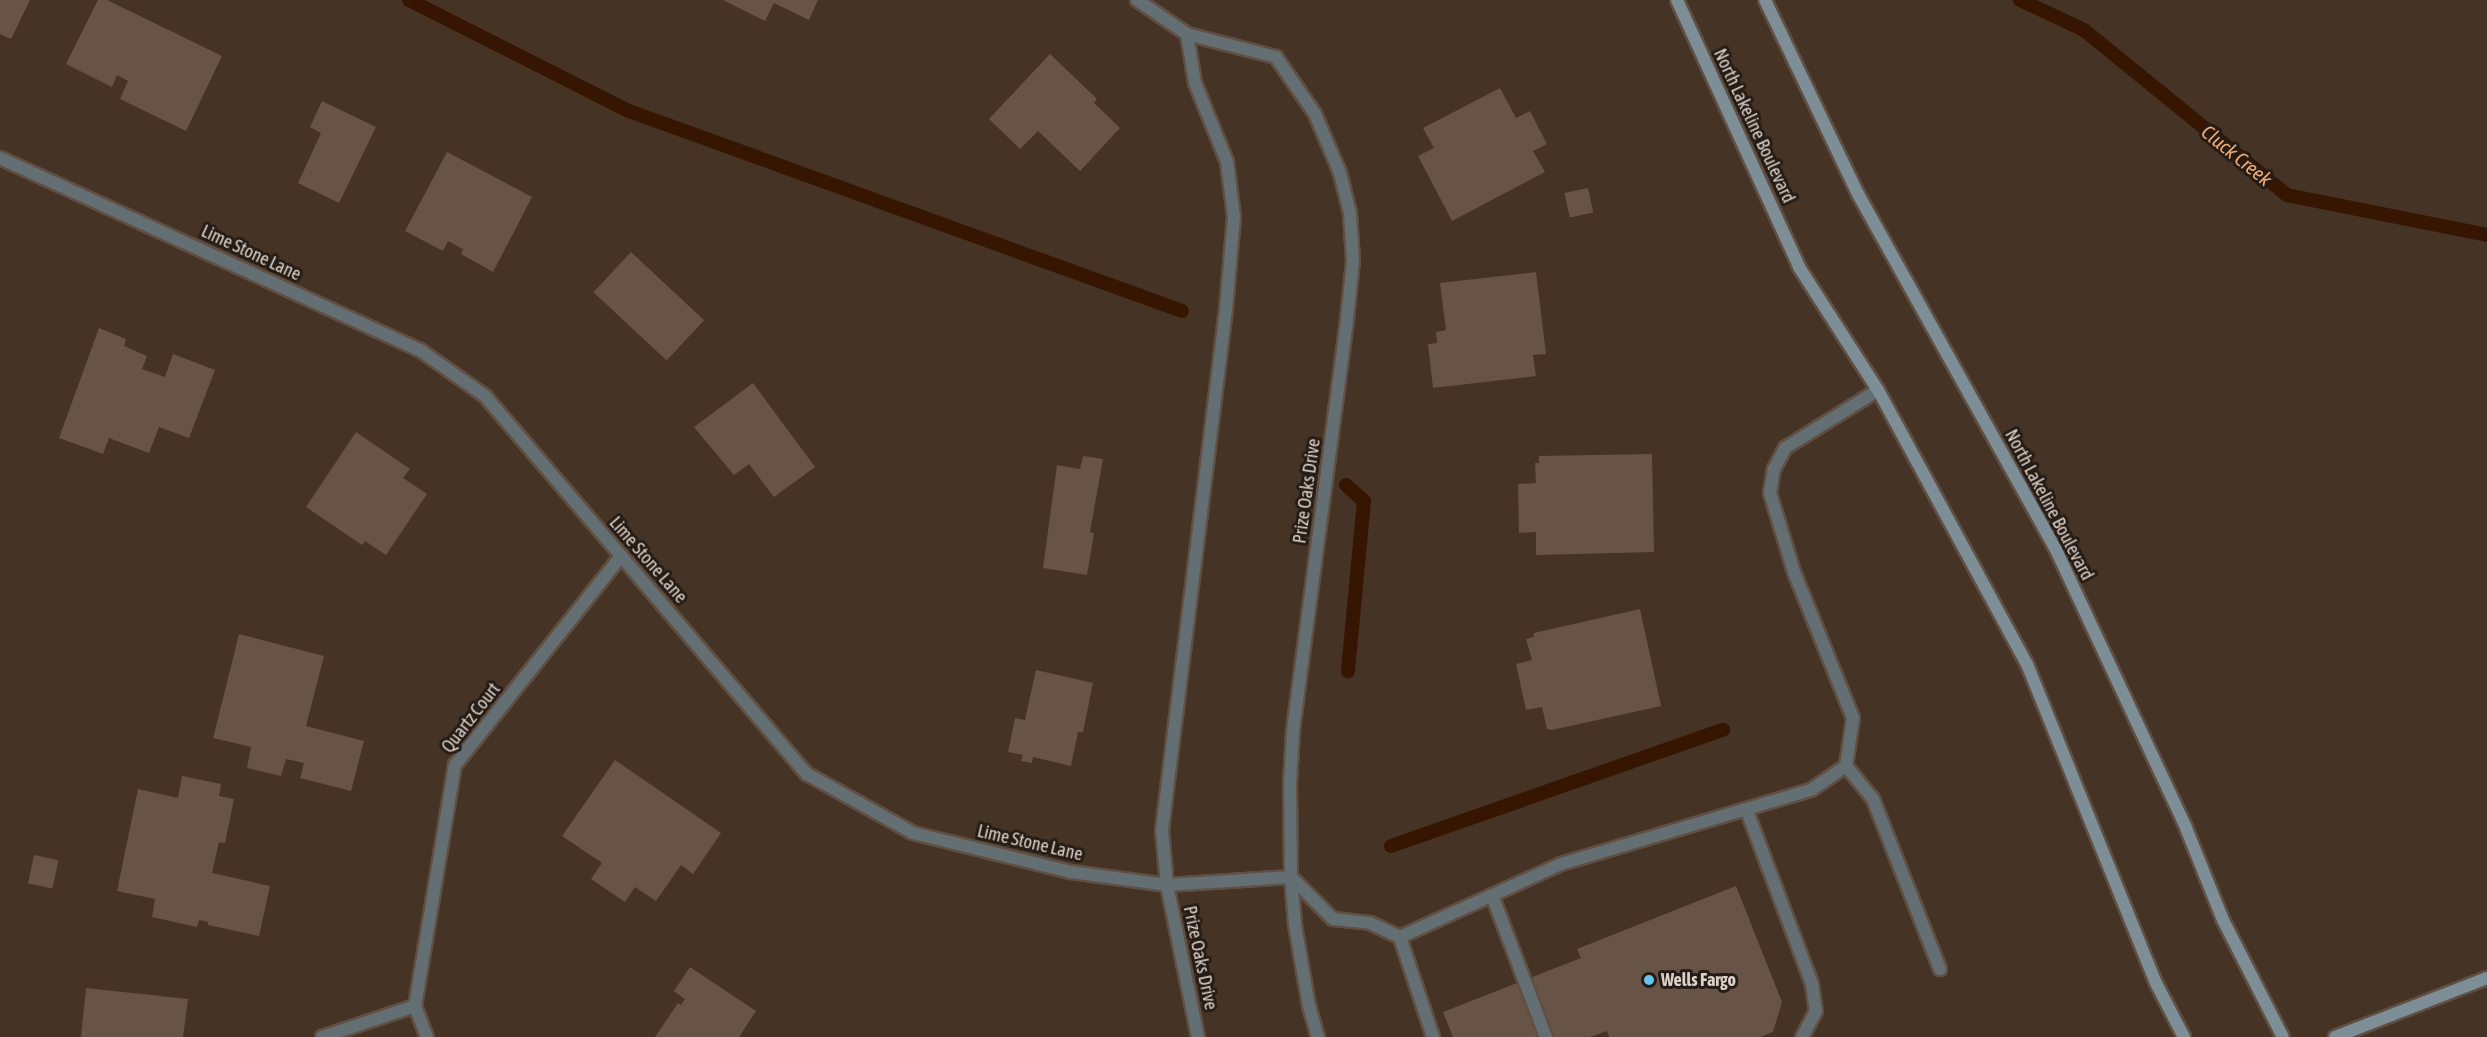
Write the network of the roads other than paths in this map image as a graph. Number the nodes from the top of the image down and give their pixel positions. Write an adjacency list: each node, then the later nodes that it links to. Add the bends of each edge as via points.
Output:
1 (1137, 0): 4 (street, Prize Oaks Drive)
2 (1677, 0): 6 (main road, North Lakeline Boulevard, via 1799,267)
3 (1765, 0): 25 (main road, North Lakeline Boulevard, via 1858,194 2057,552 2186,828 2223,920)
4 (1187, 34): 10 (street, Prize Oaks Drive, via 1276,57 1315,114 1340,173 1350,213 1353,261 1347,320 1293,732); 11 (street, Prize Oaks Drive, via 1195,83 1227,162 1234,217 1162,830)
5 (0, 158): 7 (street, Lime Stone Lane, via 420,350 484,396)
6 (1878, 390): 8 (street, via 1785,448 1774,469 1770,493 1794,572 1853,718); 24 (main road, North Lakeline Boulevard, via 2027,664 2157,985)
7 (621, 556): 11 (street, Lime Stone Lane, via 807,774 913,833 1071,872); 16 (street, Quartz Court, via 455,765)
8 (1846, 766): 9 (street, via 1811,790); 14 (street, via 1873,799)
9 (1746, 810): 12 (street, via 1561,864); 23 (street, via 1812,984 1816,1011)
10 (1291, 877): 11 (street, Lime Stone Lane); 13 (street, via 1333,919 1370,923); 20 (street, Prize Oaks Drive, via 1295,925)
11 (1167, 885): 19 (street, Prize Oaks Drive)
12 (1492, 895): 13 (street); 22 (street)
13 (1400, 937): 21 (street)
14 (1940, 969)
15 (2487, 978): 26 (main road)
16 (416, 1006): 17 (street); 18 (street)
17 (322, 1037)
18 (427, 1037)
19 (1198, 1037)
20 (1318, 1037)
21 (1433, 1037)
22 (1545, 1037)
23 (1802, 1037)
24 (2184, 1037)
25 (2283, 1037)
26 (2335, 1037)

